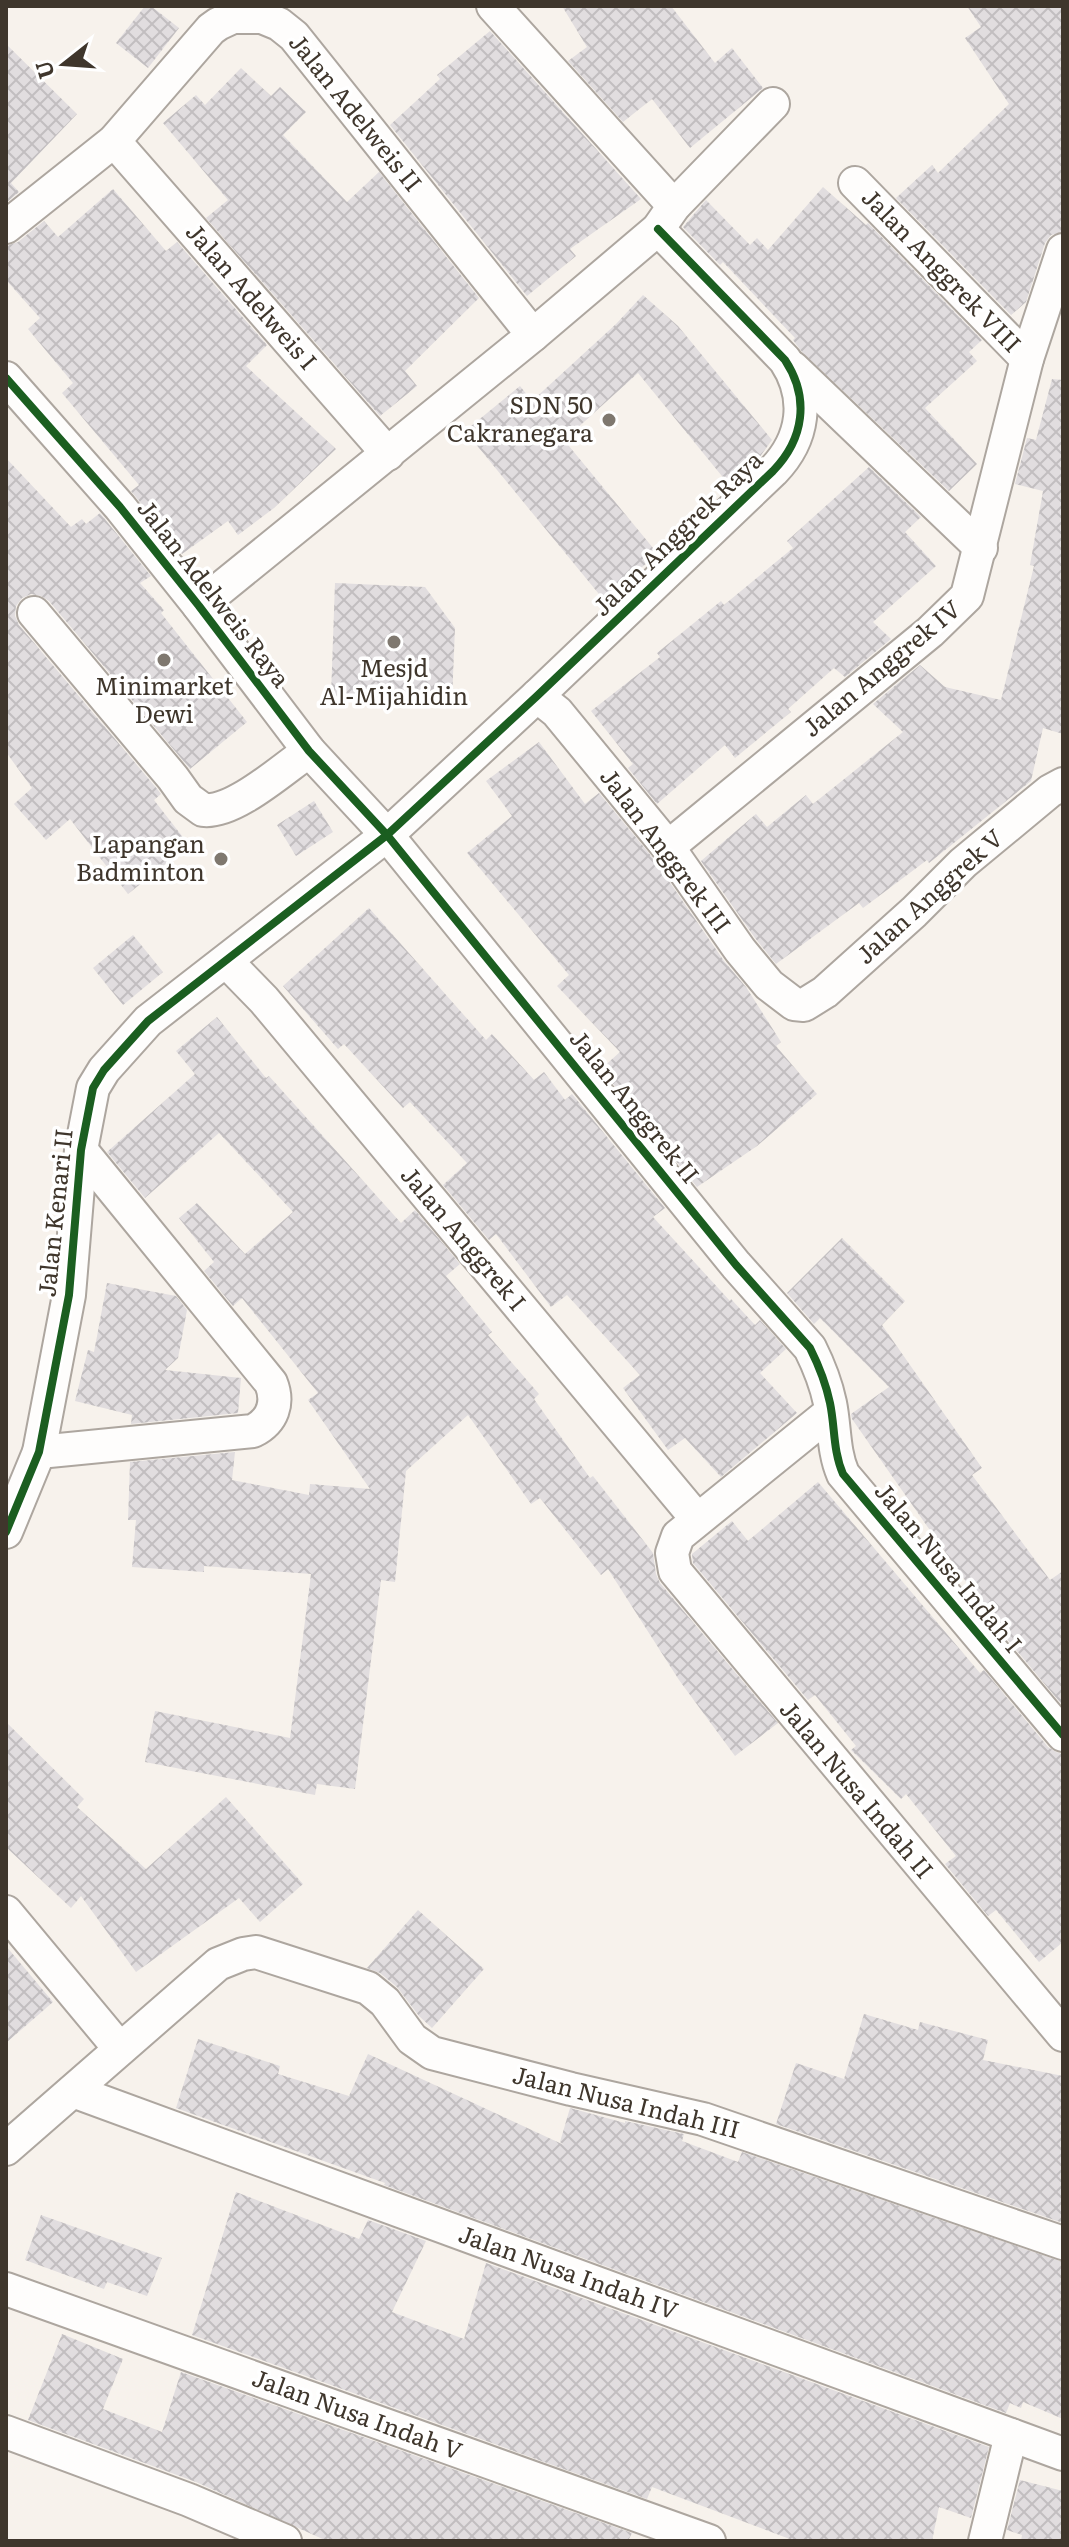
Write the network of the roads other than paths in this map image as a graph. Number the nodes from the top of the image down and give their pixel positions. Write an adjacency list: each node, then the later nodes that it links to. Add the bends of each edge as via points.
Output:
1 (493, 6): 6 (street, Jalan Anggrek Raya)
2 (244, 11): 4 (street, Jalan Adelweis II, via 211,29); 9 (street, Jalan Adelweis II, via 271,20 294,36)
3 (773, 104): 6 (street, Jalan Adelweis Raya)
4 (114, 141): 7 (street, Jalan Adelweis II); 13 (street, Jalan Adelweis I)
5 (855, 183): 10 (street, Jalan Anggrek VIII)
6 (666, 217): 9 (street, Jalan Adelweis Raya); 11 (street, Jalan Anggrek Raya)
7 (6, 227)
8 (1063, 250): 10 (street, Jalan Anggrek IV)
9 (533, 335): 13 (street, Jalan Adelweis Raya)
10 (1027, 359): 14 (street, Jalan Anggrek IV)
11 (785, 360): 14 (street); 17 (street, Jalan Anggrek Raya, via 798,384 802,411 797,438 783,462)
12 (6, 378): 15 (street, Jalan Adelweis Raya)
13 (388, 454): 15 (street, Jalan Adelweis Raya)
14 (981, 548): 21 (street, Jalan Anggrek IV, via 959,606)
15 (199, 606): 18 (street, Jalan Adelweis Raya)
16 (34, 613): 18 (street, via 188,799 203,810 238,801)
17 (537, 696): 20 (street, Jalan Anggrek Raya); 21 (street, Jalan Anggrek III, via 557,712)
18 (309, 751): 20 (street, Jalan Adelweis Raya)
19 (1063, 784): 23 (street, Jalan Anggrek V, via 963,863 825,992 804,1005)
20 (387, 835): 22 (street, Jalan Kenari II); 25 (street, Jalan Anggrek II, via 736,1265 810,1348)
21 (668, 847): 23 (street, Jalan Anggrek III, via 740,950 769,985)
22 (227, 962): 24 (street, Jalan Kenari II, via 148,1021 104,1070 93,1088); 27 (street, Jalan Anggrek I, via 264,1000)
23 (794, 1004)
24 (81, 1150): 26 (street, Jalan Kenari II, via 69,1295); 26 (street, via 271,1383 275,1404 270,1418 253,1431)
25 (831, 1412): 27 (street); 29 (street, Jalan Nusa Indah I, via 836,1459 843,1474)
26 (39, 1452): 28 (street, Jalan Kenari II)
27 (687, 1527): 31 (street, Jalan Nusa Indah II, via 673,1547 675,1571 682,1581)
28 (6, 1532)
29 (1063, 1735)
30 (6, 1912): 32 (street)
31 (1063, 2035)
32 (120, 2049): 33 (street); 35 (street, Jalan Nusa Indah III, via 218,1964 256,1952 368,1988 412,2039 432,2053 703,2119)
33 (73, 2091): 34 (street); 38 (street, Jalan Nusa Indah IV)
34 (6, 2149)
35 (1063, 2243)
36 (6, 2289): 41 (street, Jalan Nusa Indah V)
37 (6, 2432): 40 (street)
38 (1011, 2435): 39 (street, Jalan Nusa Indah IV); 42 (street)
39 (1063, 2454)
40 (285, 2541)
41 (709, 2541)
42 (985, 2541)

